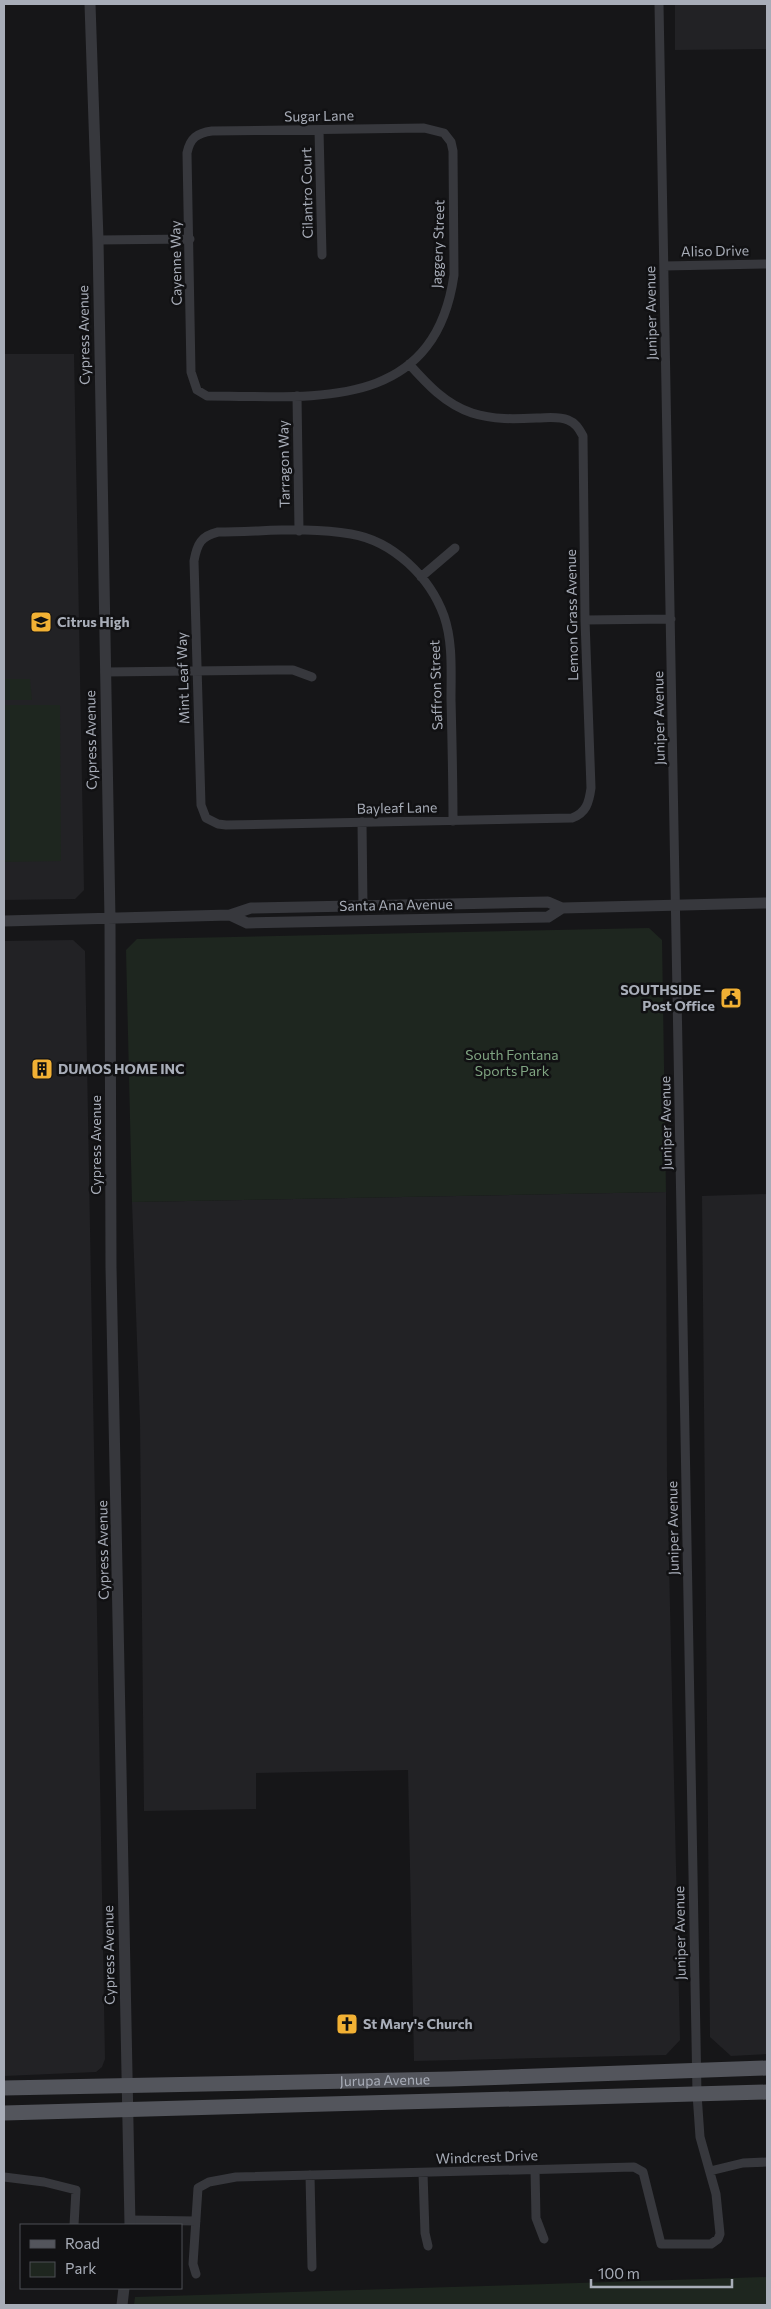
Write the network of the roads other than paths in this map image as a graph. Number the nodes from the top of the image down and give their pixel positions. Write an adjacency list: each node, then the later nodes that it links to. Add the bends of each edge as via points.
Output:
1 (90, 4): 7 (street, Cypress Avenue)
2 (659, 4): 10 (street, Juniper Avenue)
3 (319, 130): 4 (street, Sugar Lane, via 424,128); 5 (street, Sugar Lane, via 212,131); 8 (street, Cilantro Court)
4 (444, 133): 11 (street, Jaggery Street, via 453,151 452,292 432,339)
5 (194, 136): 6 (street, Cayenne Way, via 187,153)
6 (190, 239): 7 (street); 12 (street, Cayenne Way, via 191,372)
7 (98, 240): 21 (street, Cypress Avenue)
8 (322, 254)
9 (767, 264): 10 (street, Aliso Drive)
10 (664, 266): 18 (street, Juniper Avenue)
11 (408, 364): 13 (street, Jaggery Street, via 365,388 337,395); 19 (street, Lemon Grass Avenue, via 439,395 470,412 487,418 558,418 574,423 583,436)
12 (197, 390): 13 (street, Jaggery Street, via 207,396)
13 (297, 396): 14 (street, Tarragon Way)
14 (299, 531): 15 (street, Saffron Street, via 218,532); 17 (street, Saffron Street, via 337,532 369,539 396,554)
15 (203, 537): 20 (street, Mint Leaf Way, via 194,561)
16 (455, 548): 17 (street)
17 (421, 577): 25 (street, Saffron Street, via 438,603 449,639)
18 (671, 619): 19 (street); 28 (street, Juniper Avenue)
19 (586, 620): 23 (street, Lemon Grass Avenue, via 591,788)
20 (195, 671): 21 (street); 22 (street, via 293,670); 24 (street, Mint Leaf Way, via 201,805)
21 (105, 672): 32 (street, Cypress Avenue)
22 (312, 678)
23 (586, 808): 25 (street, Bayleaf Lane, via 572,818)
24 (206, 818): 26 (street, Bayleaf Lane, via 226,825)
25 (454, 821): 26 (street, Bayleaf Lane)
26 (362, 822): 29 (street)
27 (767, 903): 28 (street, Santa Ana Avenue)
28 (676, 905): 30 (street, Santa Ana Avenue); 35 (street, Juniper Avenue)
29 (363, 906): 30 (street, Santa Ana Avenue, via 548,902); 31 (street, Santa Ana Avenue, via 251,908)
30 (562, 908): 31 (street, Santa Ana Avenue, via 548,917 248,924)
31 (230, 915): 32 (street, Santa Ana Avenue)
32 (110, 919): 33 (street, Santa Ana Avenue); 36 (street, Cypress Avenue, via 111,1267)
33 (4, 921)
34 (767, 2068): 35 (main road, Jurupa Avenue)
35 (696, 2070): 36 (main road, Jurupa Avenue, via 450,2079); 39 (street, Juniper Avenue)
36 (126, 2085): 37 (main road, Jurupa Avenue); 40 (street, Cypress Avenue)
37 (4, 2088)
38 (767, 2092): 39 (main road, Jurupa Avenue)
39 (697, 2094): 40 (main road, Jurupa Avenue); 44 (street, Juniper Avenue, via 700,2136)
40 (128, 2109): 41 (main road, Jurupa Avenue); 49 (street, Cypress Avenue)
41 (4, 2113)
42 (767, 2162): 44 (street, via 743,2163)
43 (535, 2170): 45 (street, Windcrest Drive); 51 (street, via 536,2218); 52 (street, Windcrest Drive, via 634,2167 643,2172 661,2244 711,2244)
44 (710, 2171): 52 (street, Juniper Avenue, via 719,2209)
45 (423, 2173): 46 (street, Windcrest Drive); 53 (street)
46 (310, 2175): 48 (street, Windcrest Drive, via 224,2178 209,2182 198,2188); 54 (street)
47 (4, 2177): 50 (street, via 76,2190)
48 (196, 2221): 49 (street); 55 (street, via 193,2264)
49 (130, 2223)
50 (74, 2224)
51 (544, 2239)
52 (718, 2239)
53 (428, 2246)
54 (312, 2267)
55 (196, 2274)
56 (124, 2289): 57 (street)
57 (122, 2305)

